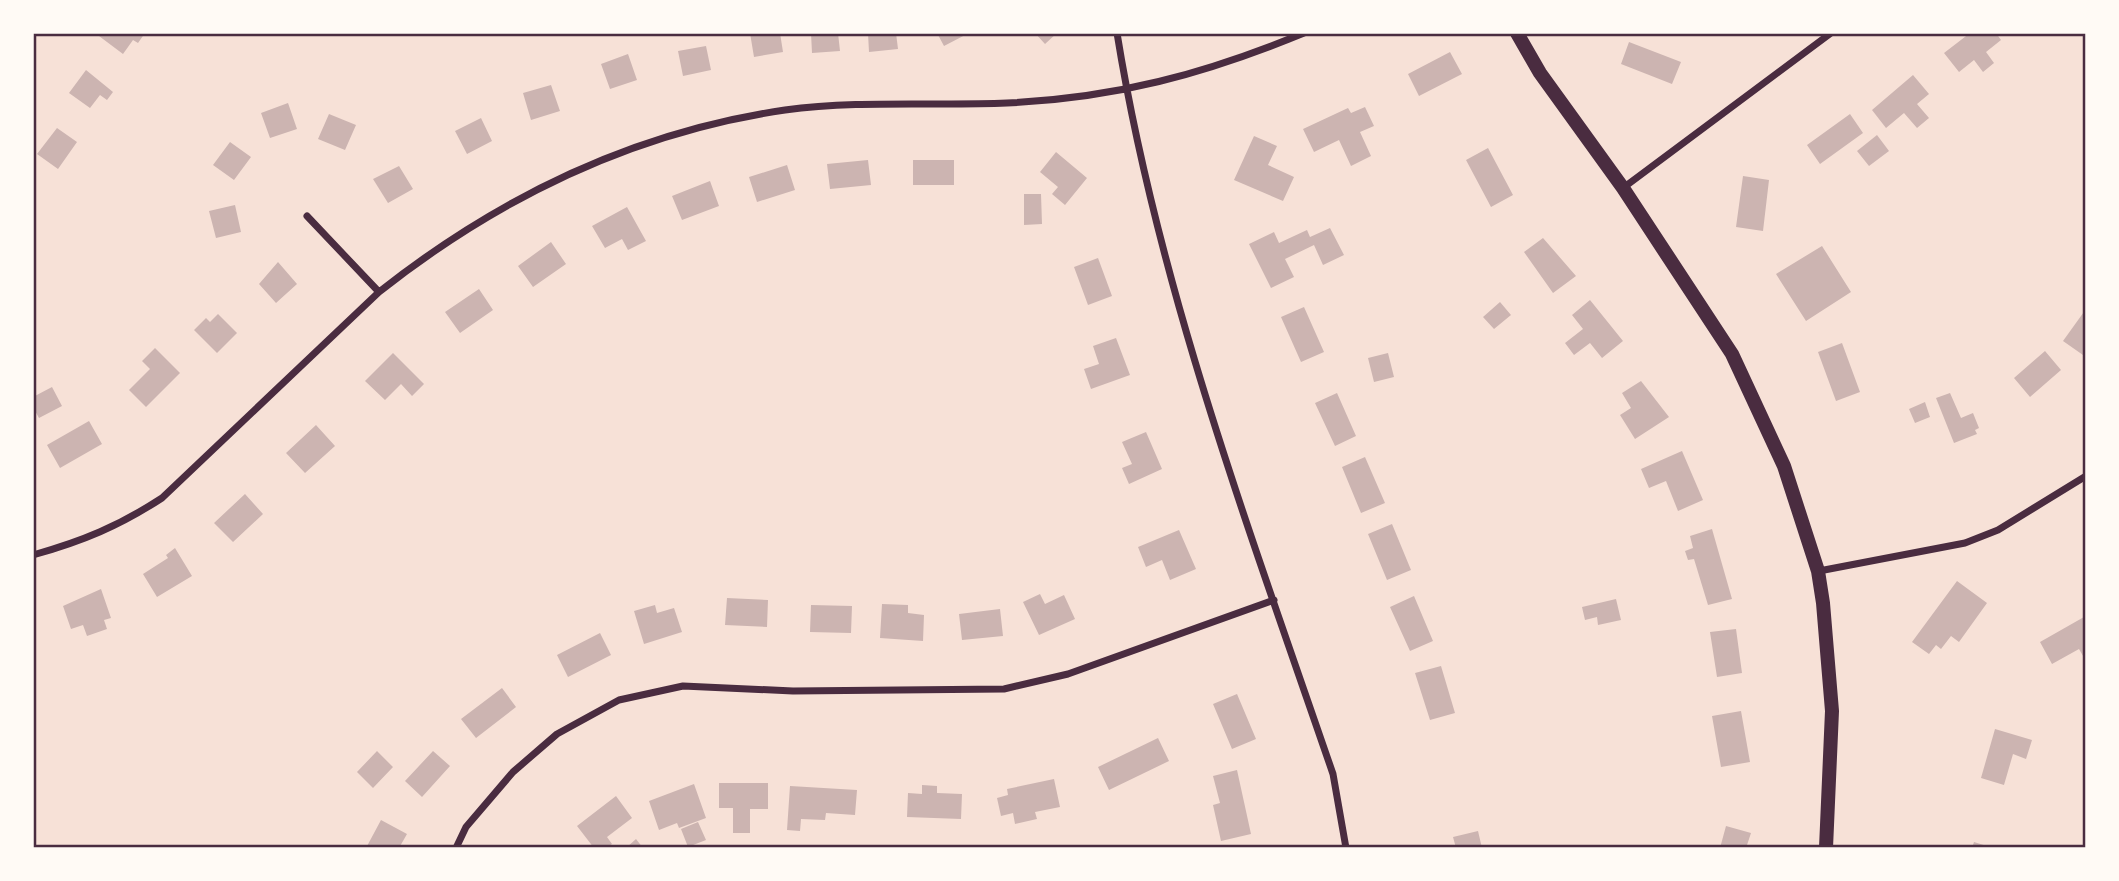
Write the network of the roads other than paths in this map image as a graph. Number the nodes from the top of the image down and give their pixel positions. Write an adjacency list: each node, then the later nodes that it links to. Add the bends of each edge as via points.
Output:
1 (1117, 33): 5 (street)
2 (1304, 33): 5 (street, via 1204,70)
3 (1517, 33): 6 (main road, via 1540,73)
4 (1830, 33): 6 (street)
5 (1127, 90): 8 (street, via 1004,103 788,110 687,131 603,159 517,199 473,223); 12 (street, via 1181,318)
6 (1623, 188): 11 (main road, via 1732,354 1784,466)
7 (307, 216): 8 (street)
8 (379, 292): 10 (street, via 162,498 87,540)
9 (2086, 476): 11 (street, via 1998,530 1965,543)
10 (33, 555)
11 (1818, 571): 15 (main road, via 1832,711)
12 (1274, 600): 13 (street, via 1068,674 1004,689 793,691 683,686 619,701 557,734 513,772 466,827); 14 (street, via 1333,774)
13 (456, 848)
14 (1346, 848)
15 (1826, 848)

